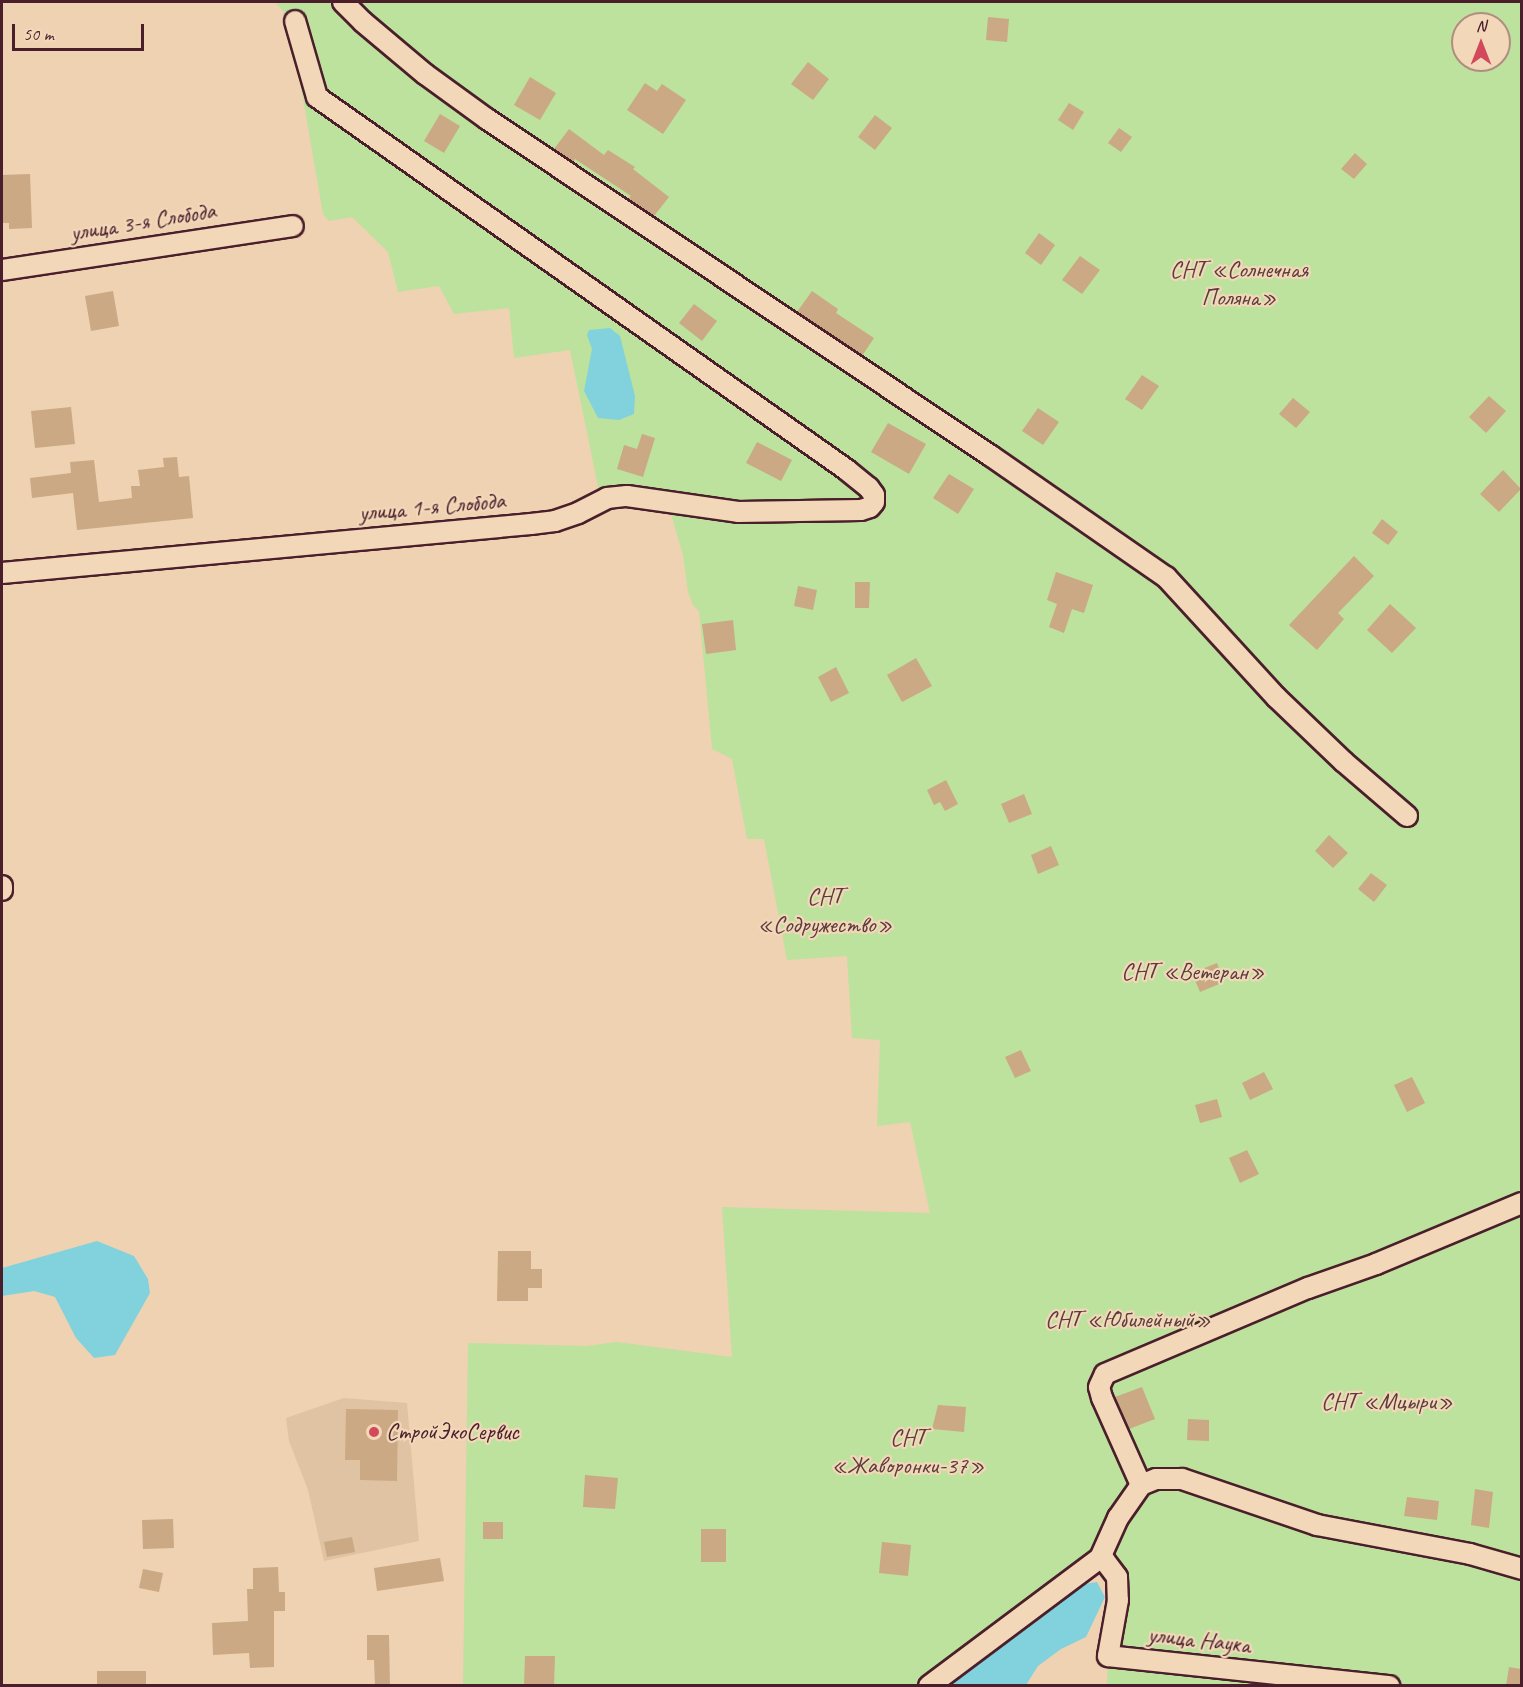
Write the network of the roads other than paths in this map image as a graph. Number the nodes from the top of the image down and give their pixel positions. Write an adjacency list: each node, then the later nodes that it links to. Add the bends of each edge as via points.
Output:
1 (343, 2): 6 (street, via 424,74 487,119 1166,576 1276,697)
2 (295, 21): 5 (street, улица 1-я Слобода, via 317,97 847,470 874,495 870,507 738,512 627,495 607,498 555,521 531,524)
3 (292, 226): 4 (street, улица 3-я Слобода)
4 (2, 270)
5 (2, 573)
6 (1407, 816)
7 (1521, 1203): 8 (street, via 1105,1374 1099,1387 1102,1398)
8 (1141, 1485): 9 (street, via 1118,1518); 10 (street, via 1156,1479 1182,1479 1317,1525 1470,1554)
9 (1100, 1558): 11 (street); 12 (street, улица Наука, via 1117,1577 1118,1600 1108,1656)
10 (1521, 1569)
11 (929, 1686)
12 (1389, 1686)

